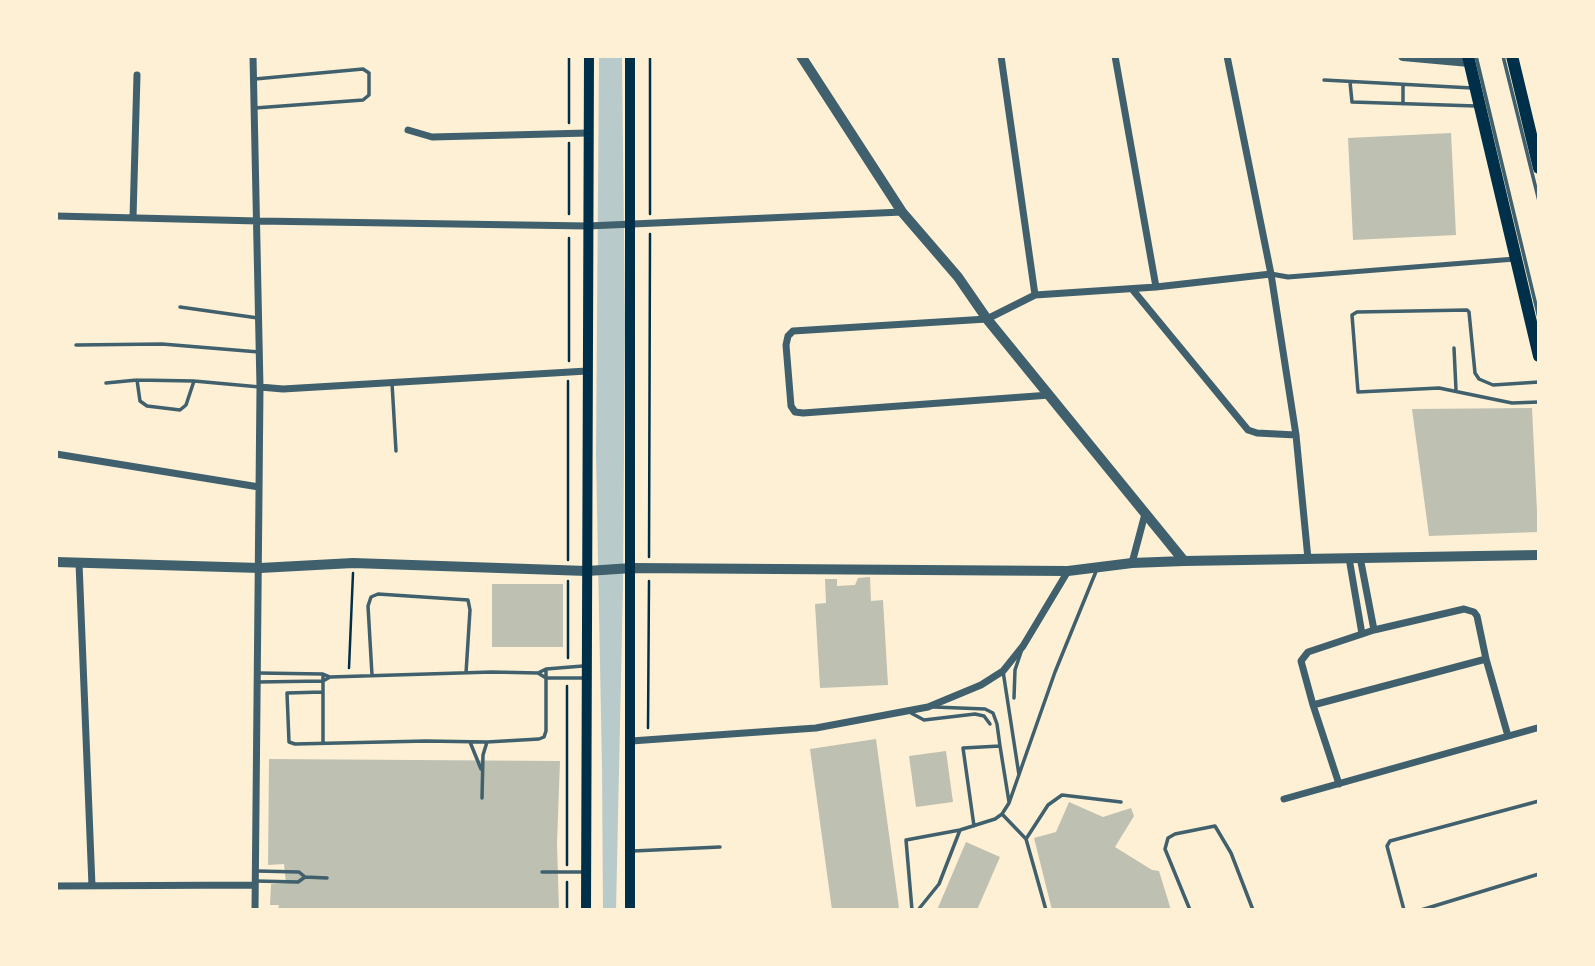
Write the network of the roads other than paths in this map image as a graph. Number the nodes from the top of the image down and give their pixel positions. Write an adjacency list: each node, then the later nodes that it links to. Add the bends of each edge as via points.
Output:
1 (253, 56): 13 (street)
2 (589, 56): 22 (main road)
3 (630, 56): 30 (main road)
4 (801, 56): 26 (street)
5 (1001, 56): 36 (street)
6 (1115, 56): 34 (street)
7 (1227, 56): 33 (street)
8 (1403, 56): 11 (street)
9 (1503, 56): 25 (lane)
10 (1512, 56): 23 (main road)
11 (1471, 58): 17 (main road); 39 (lane)
12 (136, 75): 28 (street)
13 (253, 79): 20 (street); 20 (lane, via 363,69 369,73 369,95 363,100)
14 (1324, 80): 15 (lane)
15 (1350, 82): 16 (lane); 18 (lane, via 1352,102)
16 (1403, 85): 17 (lane); 18 (lane)
17 (1476, 88): 19 (main road)
18 (1403, 104): 19 (lane)
19 (1480, 107): 32 (main road)
20 (253, 108): 29 (street)
21 (408, 130): 22 (street, via 432,136)
22 (588, 132): 31 (main road)
23 (1535, 135): 24 (main road)
24 (1539, 168)
25 (1539, 201)
26 (902, 212): 30 (street); 40 (street)
27 (56, 216): 28 (street)
28 (133, 218): 29 (street)
29 (258, 221): 31 (street); 38 (street)
30 (632, 225): 31 (street); 69 (main road)
31 (588, 226): 45 (main road)
32 (1517, 259): 33 (street, via 1288,277); 44 (main road)
33 (1270, 274): 34 (street); 55 (street)
34 (1156, 287): 35 (street)
35 (1132, 289): 36 (street); 55 (street, via 1248,430)
36 (1035, 296): 40 (street)
37 (180, 307): 38 (lane)
38 (259, 318): 43 (street)
39 (1539, 318)
40 (987, 319): 53 (street); 53 (street, via 793,331 786,345 791,406 803,413)
41 (76, 345): 43 (lane, via 162,344)
42 (1454, 348): 52 (lane)
43 (259, 352): 51 (street)
44 (1539, 356)
45 (587, 370): 50 (street); 70 (main road)
46 (137, 380): 47 (lane); 47 (lane, via 140,401 147,406 180,410); 49 (lane)
47 (194, 382): 51 (lane)
48 (1539, 382): 52 (lane, via 1493,385 1479,379 1467,310 1352,315 1358,392)
49 (106, 383)
50 (392, 383): 51 (street); 56 (lane)
51 (260, 387): 58 (street)
52 (1456, 390): 54 (lane, via 1512,403)
53 (1051, 395): 59 (street)
54 (1539, 402)
55 (1296, 435): 62 (street)
56 (396, 451)
57 (56, 454): 58 (street)
58 (260, 486): 68 (street)
59 (1145, 514): 63 (street); 66 (street)
60 (1539, 555): 61 (street)
61 (1354, 558): 62 (street); 72 (street); 73 (street)
62 (1308, 559): 63 (street)
63 (1184, 561): 66 (street)
64 (56, 562): 65 (street)
65 (79, 562): 68 (street); 126 (street)
66 (1132, 563): 67 (street)
67 (1098, 567): 71 (street); 105 (lane)
68 (260, 568): 70 (street, via 353,563); 81 (street)
69 (632, 568): 70 (street); 71 (street); 99 (main road)
70 (587, 571): 78 (main road)
71 (1068, 571): 76 (street)
72 (1367, 593): 73 (street); 74 (street)
73 (1355, 594): 75 (street)
74 (1374, 630): 75 (street); 77 (street, via 1470,610 1477,616)
75 (1362, 634): 93 (street, via 1304,655 1301,667)
76 (1023, 646): 80 (street); 92 (lane)
77 (1486, 659): 93 (street); 98 (street)
78 (587, 666): 79 (lane); 88 (main road)
79 (546, 669): 83 (lane); 87 (lane)
80 (1003, 671): 94 (street); 105 (lane)
81 (256, 673): 84 (lane); 90 (street)
82 (466, 673): 83 (lane); 85 (lane); 85 (lane, via 468,600 378,594 368,606)
83 (538, 673): 87 (lane)
84 (323, 674): 86 (lane); 89 (lane)
85 (372, 675): 86 (lane)
86 (330, 677): 89 (lane)
87 (546, 678): 88 (lane); 101 (lane, via 544,737)
88 (587, 678): 120 (main road)
89 (323, 681): 90 (lane); 91 (lane)
90 (256, 682): 118 (street)
91 (323, 692): 102 (lane); 102 (lane, via 293,691 287,693 287,699 289,742)
92 (1014, 698)
93 (1312, 705): 106 (street)
94 (928, 707): 95 (street); 103 (lane, via 993,713)
95 (909, 712): 96 (lane, via 923,720 975,714 984,716); 99 (street, via 816,728)
96 (989, 724)
97 (1537, 728): 98 (street)
98 (1508, 736): 106 (street)
99 (631, 741): 117 (main road)
100 (470, 742): 101 (lane); 102 (lane); 104 (lane)
101 (487, 742): 104 (lane)
102 (323, 743)
103 (1000, 746): 111 (lane); 113 (lane, via 963,748)
104 (482, 771): 107 (lane)
105 (1019, 777): 111 (lane)
106 (1339, 784): 108 (street)
107 (482, 798)
108 (1284, 799)
109 (1539, 801): 135 (lane, via 1390,841 1387,846)
110 (1121, 802): 115 (lane, via 1062,795 1048,805)
111 (1009, 803): 112 (lane)
112 (1002, 814): 113 (lane); 115 (lane)
113 (974, 826): 114 (lane)
114 (960, 830): 130 (lane, via 906,840); 131 (lane, via 939,884)
115 (1026, 839): 132 (lane)
116 (720, 847): 117 (lane)
117 (631, 851): 129 (main road)
118 (255, 870): 122 (lane, via 299,872); 124 (street)
119 (542, 872): 120 (lane)
120 (586, 872): 128 (main road)
121 (1539, 874): 136 (lane)
122 (305, 877): 123 (lane); 124 (lane, via 298,882)
123 (327, 878)
124 (255, 883): 126 (street); 127 (street)
125 (56, 886): 126 (street)
126 (92, 886)
127 (255, 910)
128 (586, 910)
129 (630, 910)
130 (912, 910)
131 (918, 910)
132 (1046, 910)
133 (1190, 910): 134 (lane, via 1165,849 1168,838 1215,826 1231,853)
134 (1252, 910)
135 (1404, 910)
136 (1421, 910)

